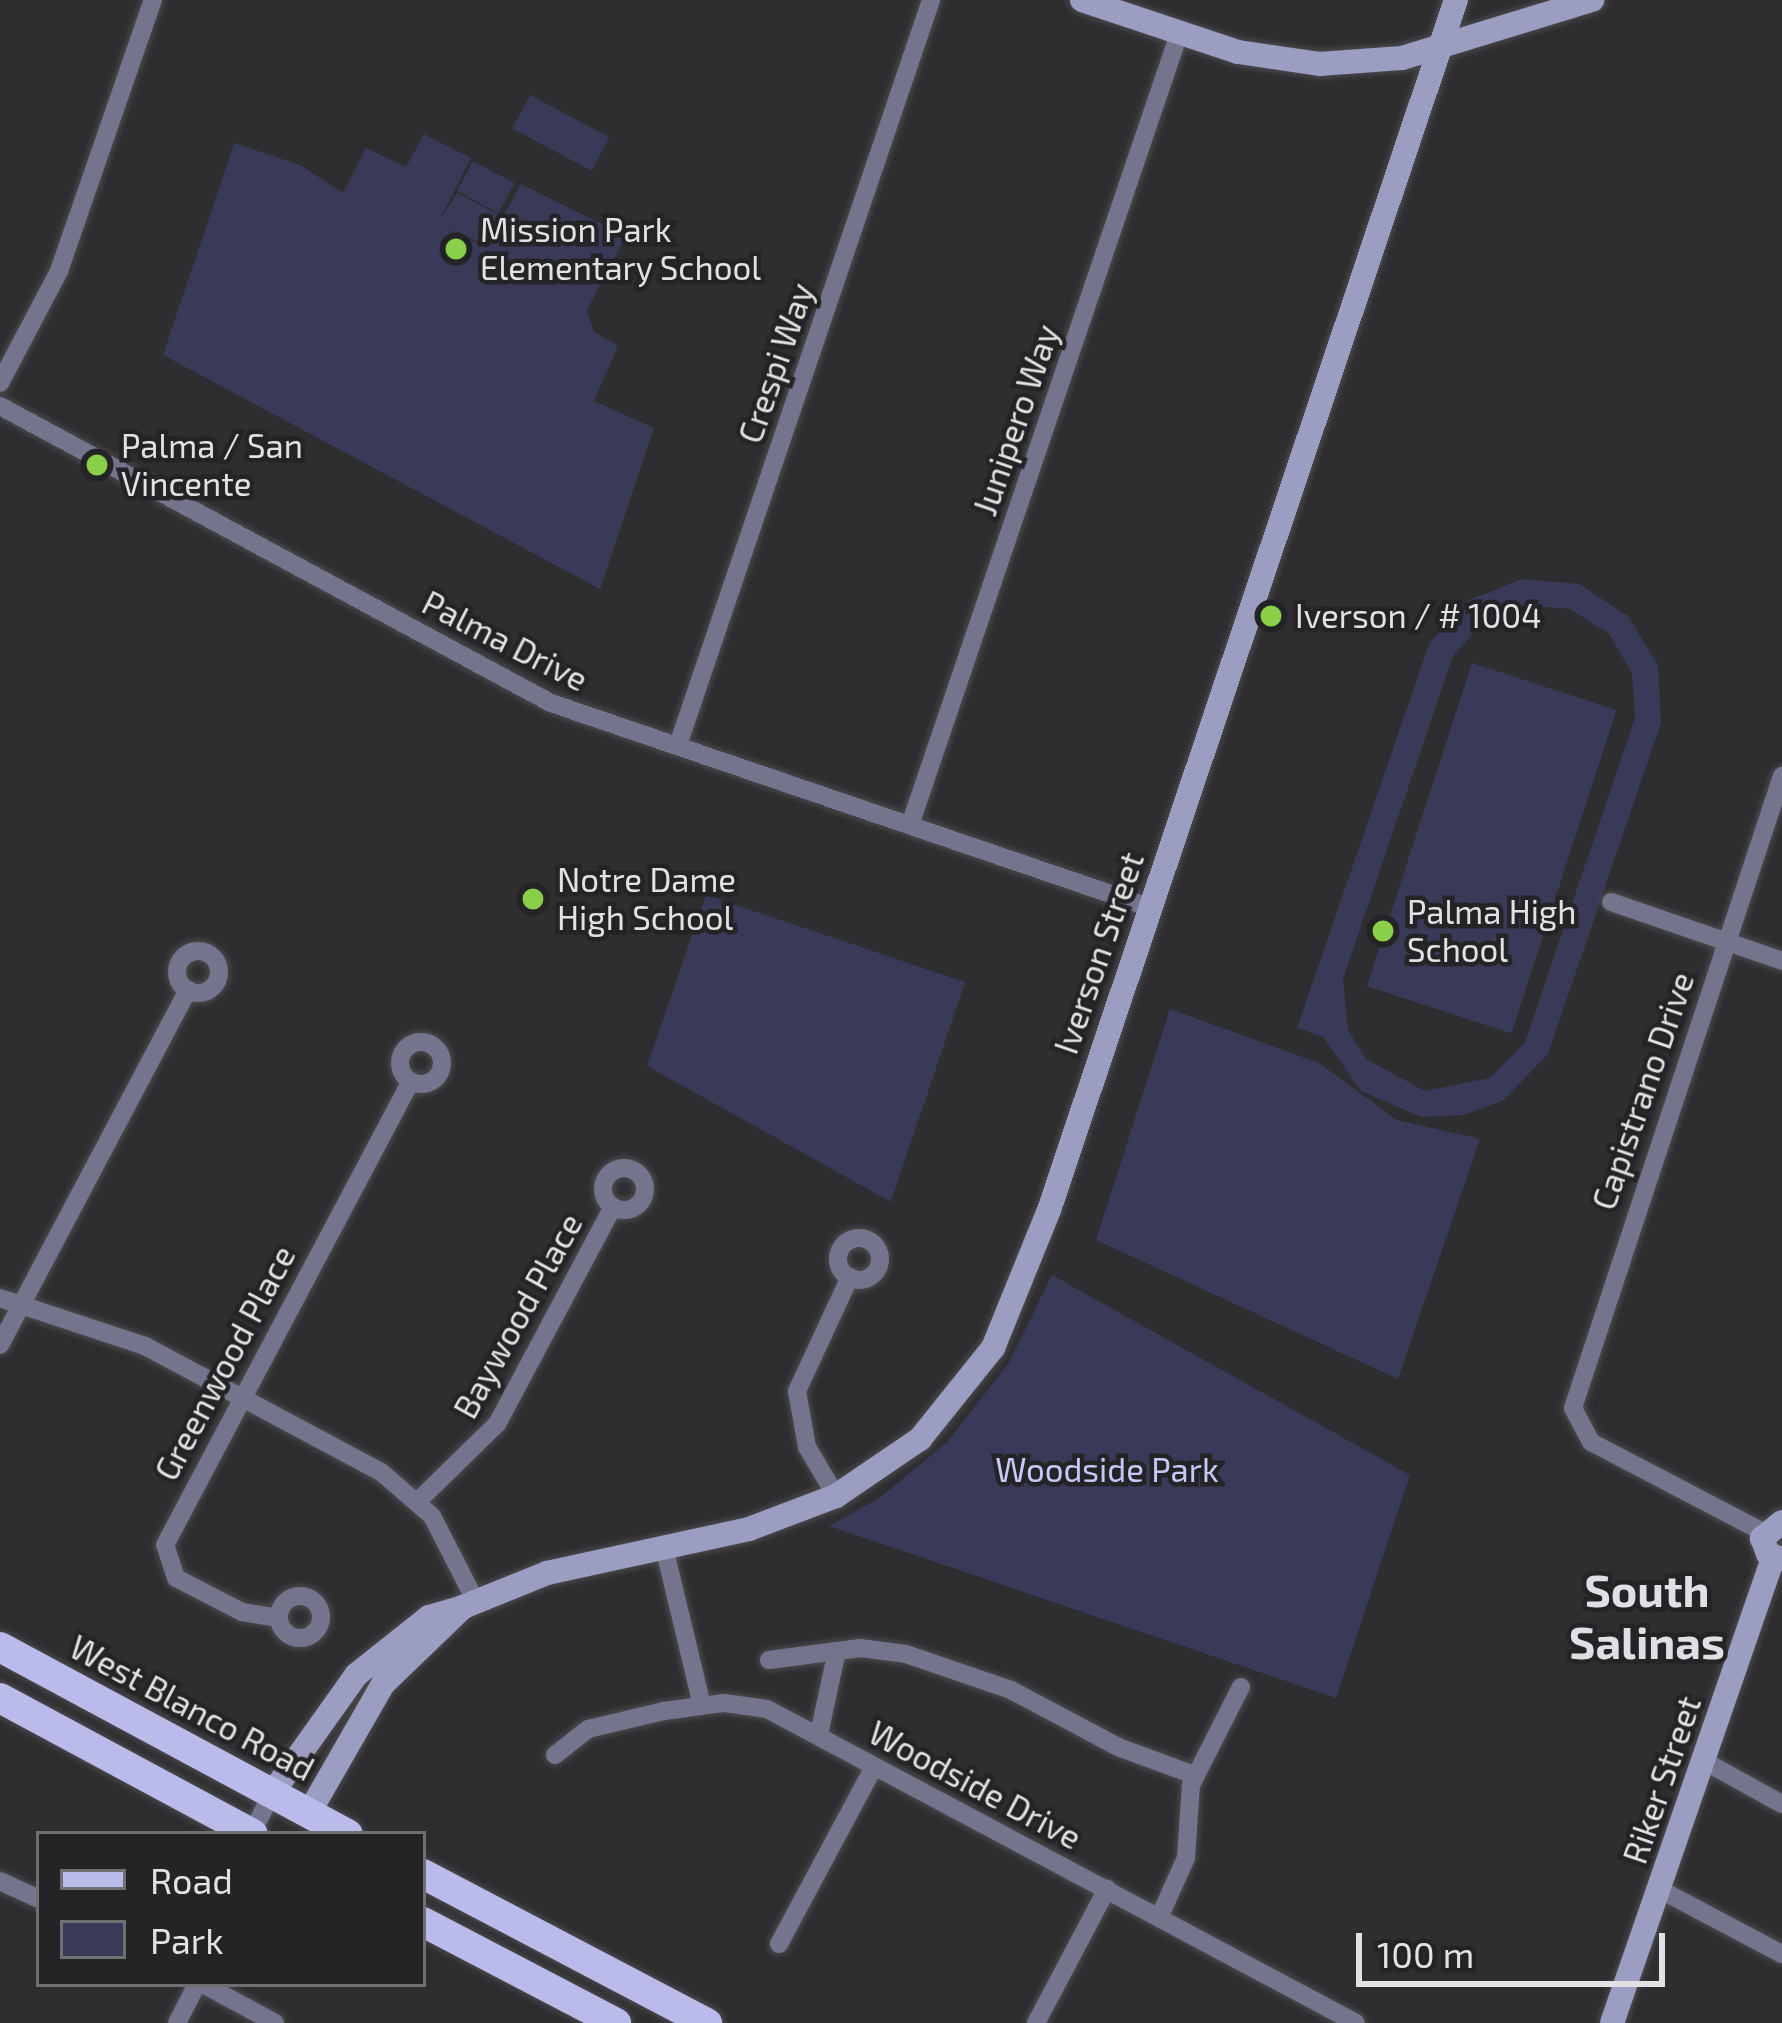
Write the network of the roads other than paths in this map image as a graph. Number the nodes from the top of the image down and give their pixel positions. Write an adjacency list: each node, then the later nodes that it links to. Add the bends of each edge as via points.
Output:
1 (153, 0): 8 (street, via 59,271)
2 (931, 0): 10 (street, Crespi Way)
3 (1082, 0): 6 (street)
4 (1456, 0): 7 (street, Iverson Street)
5 (1592, 0): 7 (street)
6 (1180, 34): 7 (street, via 1262,58 1319,64); 12 (street, Junipero Way)
7 (1439, 50): 14 (street, Iverson Street)
8 (0, 383)
9 (0, 406): 10 (street, Palma Drive, via 551,703)
10 (678, 745): 12 (street, Palma Drive)
11 (1782, 776): 15 (street, Capistrano Drive)
12 (910, 825): 14 (street, Palma Drive)
13 (1612, 902): 15 (street)
14 (1150, 907): 25 (street, Iverson Street, via 1042,1229 993,1348 920,1438)
15 (1725, 941): 16 (street); 27 (street, Capistrano Drive, via 1576,1386 1578,1427 1591,1442)
16 (1782, 962)
17 (188, 990): 22 (street)
18 (411, 1081): 24 (street, Greenwood Place)
19 (613, 1207): 26 (street, Baywood Place, via 497,1424)
20 (850, 1277): 25 (street, via 797,1391 800,1428)
21 (0, 1298): 22 (street)
22 (21, 1305): 23 (street); 24 (street, via 146,1346)
23 (0, 1345)
24 (242, 1393): 26 (street); 31 (street, Greenwood Place, via 167,1537 165,1560 176,1578 242,1612)
25 (836, 1496): 28 (street, Iverson Street, via 749,1529)
26 (418, 1501): 30 (street)
27 (1773, 1527): 29 (street, Riker Street)
28 (664, 1547): 30 (street, Iverson Street, via 547,1573); 37 (street)
29 (1778, 1558): 40 (street, Riker Street)
30 (469, 1603): 43 (street, Iverson Street, via 429,1617 356,1675); 45 (street, Iverson Street, via 371,1700)
31 (279, 1618)
32 (0, 1647): 43 (main road, West Blanco Road)
33 (837, 1651): 34 (street); 38 (street); 42 (street, via 887,1650 976,1677 1118,1748)
34 (769, 1660)
35 (1241, 1687): 42 (street, via 1226,1729)
36 (0, 1697): 46 (main road)
37 (701, 1705): 38 (street, Woodside Drive, via 766,1709); 39 (street, Woodside Drive, via 588,1729)
38 (819, 1734): 41 (street, Woodside Drive)
39 (555, 1755)
40 (1704, 1761): 44 (street); 52 (street, Riker Street)
41 (874, 1767): 51 (street, Woodside Drive); 56 (street)
42 (1194, 1775): 54 (street, via 1186,1858)
43 (273, 1792): 45 (main road, West Blanco Road); 47 (street)
44 (1782, 1804)
45 (304, 1822): 48 (main road, West Blanco Road)
46 (246, 1831)
47 (254, 1831)
48 (337, 1831)
49 (426, 1876): 64 (main road)
50 (0, 1881): 53 (street)
51 (1107, 1889): 54 (street, Woodside Drive); 65 (street)
52 (1659, 1889): 57 (street); 67 (street, Riker Street)
53 (36, 1898)
54 (1159, 1918): 60 (street, Woodside Drive)
55 (426, 1924): 63 (main road)
56 (779, 1944)
57 (1782, 1954)
58 (198, 1987): 61 (street)
59 (206, 1987): 62 (street)
60 (1333, 2018): 66 (street, Woodside Drive)
61 (177, 2023)
62 (274, 2023)
63 (616, 2023)
64 (707, 2023)
65 (1036, 2023)
66 (1356, 2023)
67 (1612, 2023)

